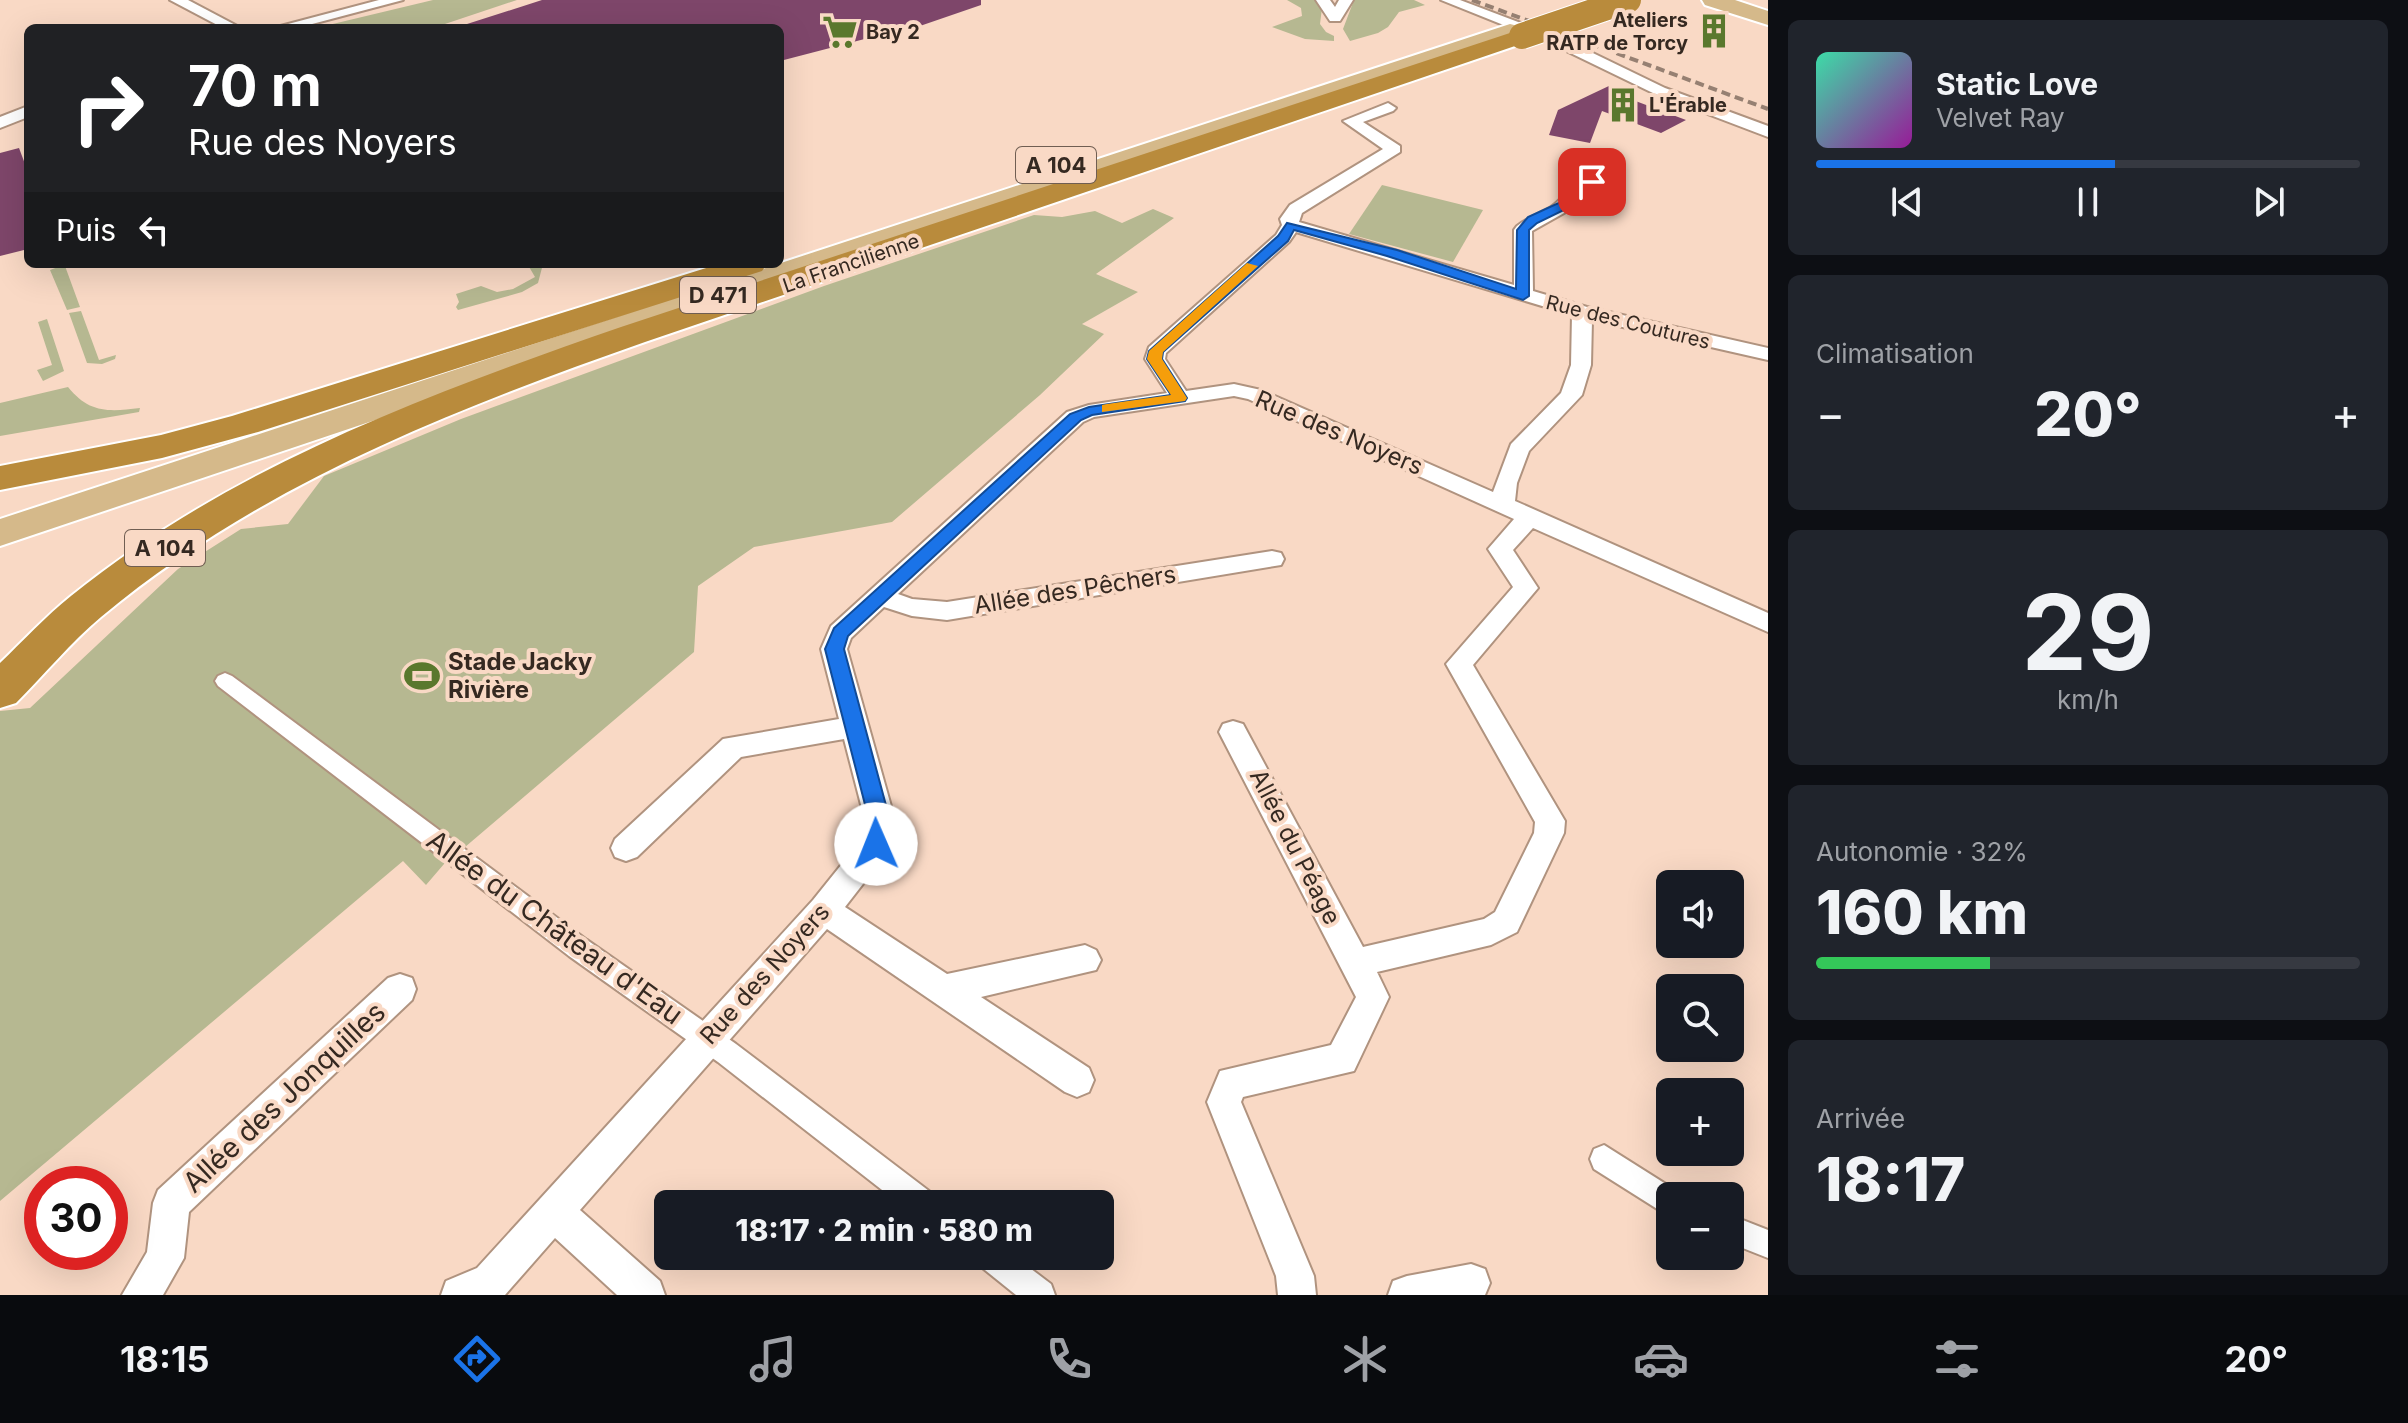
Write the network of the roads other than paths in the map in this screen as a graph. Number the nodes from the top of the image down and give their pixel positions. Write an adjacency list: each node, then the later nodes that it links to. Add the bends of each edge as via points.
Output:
1 (177, 0): 12 (street)
2 (396, 0): 13 (street)
3 (1323, 0): 4 (street, via 1335,18)
4 (1346, 0)
5 (1448, 0): 18 (street)
6 (1563, 0): 14 (highway, La Francilienne / A 104)
7 (1628, 0): 14 (highway, La Francilienne / A 104, bridge)
8 (1713, 0): 11 (main road)
9 (1738, 0): 10 (main road)
10 (1768, 9)
11 (1768, 18)
12 (226, 24)
13 (297, 24)
14 (1508, 30): 21 (highway, La Francilienne / A 104); 32 (main road, D 471); 37 (highway, La Francilienne / A 104, via 653,329 379,431 252,494 154,556 79,614)
15 (1388, 108): 20 (street, via 1351,121 1394,149 1296,209)
16 (24, 113): 17 (street)
17 (0, 123)
18 (1768, 132)
19 (1592, 182): 23 (street, via 1575,188 1565,205 1523,230)
20 (1291, 225): 23 (street, Rue des Coutures); 27 (street, via 1283,238 1156,351 1155,359)
21 (784, 254)
22 (738, 268): 26 (highway, La Francilienne)
23 (1523, 296): 24 (street, Rue des Coutures)
24 (1582, 312): 25 (street, Rue des Coutures); 29 (street, via 1581,365 1571,395 1519,449)
25 (1768, 354)
26 (375, 383): 28 (highway, La Francilienne, via 162,446); 30 (main road, via 349,403)
27 (1180, 398): 29 (street, Rue des Noyers, via 1234,390 1254,394); 34 (street, Rue des Noyers, via 1075,417)
28 (0, 478)
29 (1503, 505): 31 (street, Rue des Noyers)
30 (0, 515)
31 (1530, 517): 35 (street, Rue des Noyers); 43 (street, via 1500,549 1526,588 1459,664 1550,821 1549,833 1506,922 1491,931)
32 (0, 533)
33 (1272, 559): 34 (street, Allée des Pêchers, via 947,611 920,610)
34 (880, 595): 38 (street, Rue des Noyers, via 840,633 834,649)
35 (1768, 623)
36 (225, 681): 46 (street, Allée du Château d'Eau, via 578,948)
37 (0, 691)
38 (855, 727): 40 (street, via 733,747); 41 (street, Rue des Noyers, via 881,824 876,844)
39 (1233, 732): 43 (street, Allée du Péage)
40 (626, 848)
41 (824, 910): 45 (street); 46 (street, Rue des Noyers)
42 (1085, 960): 45 (street)
43 (1355, 963): 60 (street, Allée du Péage, via 1373,997 1342,1059 1232,1083 1224,1102 1295,1276)
44 (400, 989): 56 (street, Allée des Jonquilles, via 171,1203 165,1258)
45 (945, 990): 47 (street)
46 (707, 1038): 49 (street, Allée du Château d'Eau); 51 (street, Rue des Noyers)
47 (1077, 1080)
48 (1604, 1159): 50 (street)
49 (905, 1190)
50 (1656, 1194)
51 (553, 1211): 57 (street, Rue des Noyers, via 491,1282); 58 (street)
52 (1744, 1235): 53 (street)
53 (1768, 1244)
54 (1008, 1270): 59 (street)
55 (1471, 1283): 61 (street)
56 (141, 1295)
57 (460, 1295)
58 (646, 1295)
59 (1040, 1295)
60 (1297, 1295)
61 (1407, 1295)

